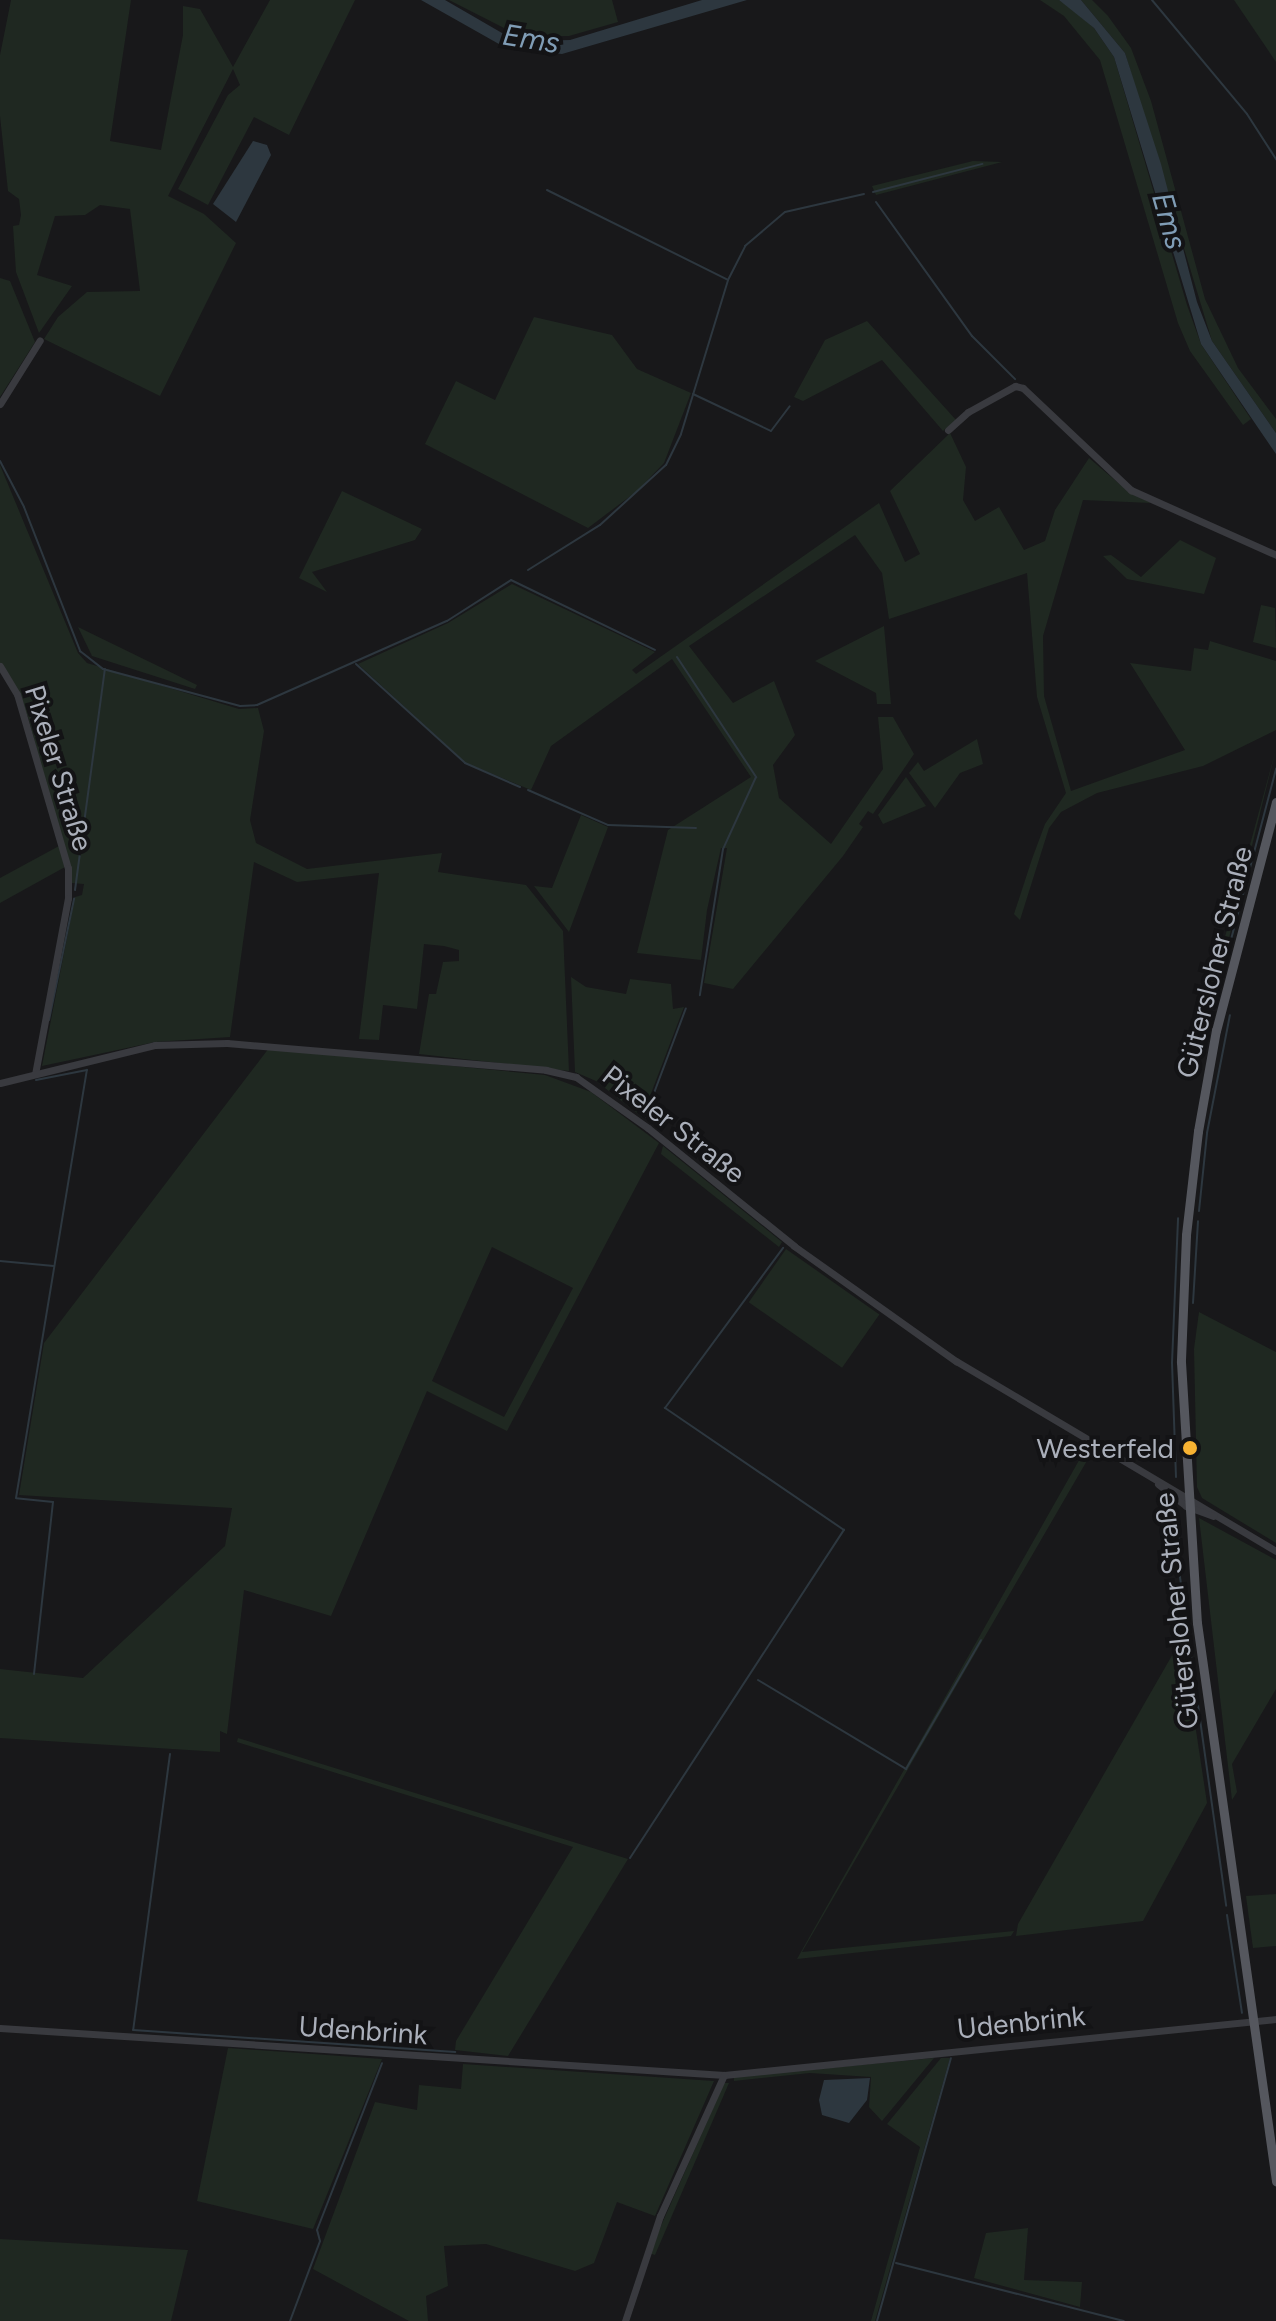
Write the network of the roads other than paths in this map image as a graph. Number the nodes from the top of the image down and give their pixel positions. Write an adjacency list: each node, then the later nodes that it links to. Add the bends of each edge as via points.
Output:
1 (40, 340): 2 (street)
2 (0, 404)
3 (948, 430): 4 (street, via 1015,386 1023,388 1131,490)
4 (1276, 555)
5 (0, 666): 7 (street, Pixeler Straße, via 17,694 68,868 68,898)
6 (1276, 802): 9 (main road, Gütersloher Straße, via 1216,1030 1198,1131 1181,1318)
7 (35, 1074): 8 (street, Pixeler Straße); 9 (street, Pixeler Straße, via 155,1045 227,1043 546,1070 576,1077 794,1246 945,1353)
8 (0, 1083)
9 (1186, 1501): 10 (street); 12 (main road, Gütersloher Straße, via 1199,1638)
10 (1276, 1551)
11 (1276, 2019): 12 (street, Udenbrink)
12 (1252, 2021): 14 (street, Udenbrink); 15 (main road, Gütersloher Straße)
13 (0, 2028): 14 (street, Udenbrink)
14 (724, 2075): 16 (street, via 660,2216)
15 (1276, 2181)
16 (625, 2321)

